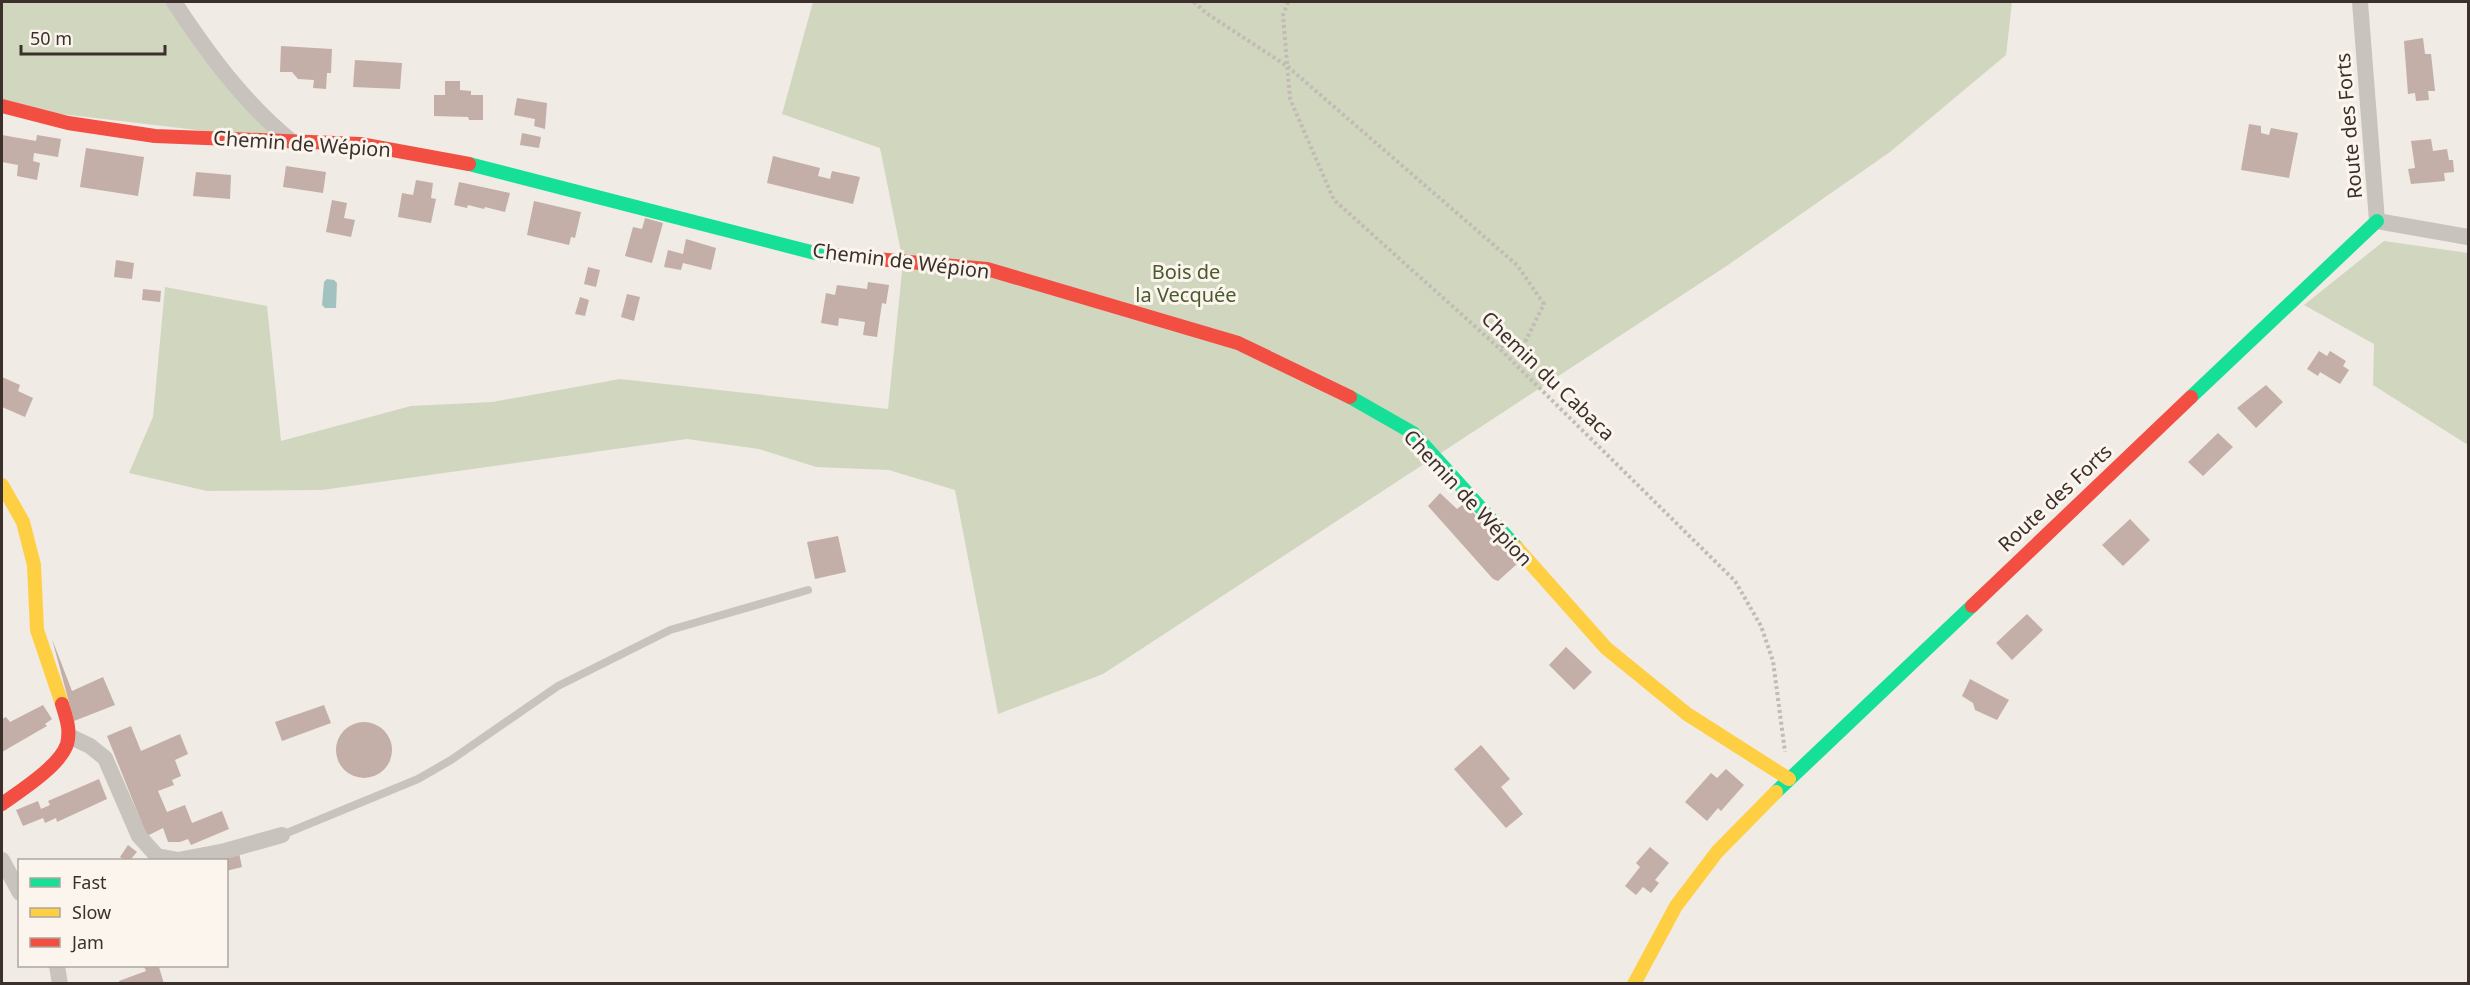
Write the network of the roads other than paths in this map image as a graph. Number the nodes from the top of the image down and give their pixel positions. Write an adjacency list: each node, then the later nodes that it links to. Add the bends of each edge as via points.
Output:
1 (174, 2): 4 (street, via 232,82)
2 (2360, 2): 5 (street, Route des Forts)
3 (2, 106): 4 (street, Chemin de Wépion, via 68,123 155,136)
4 (291, 141): 10 (street, Chemin de Wépion, via 360,144 446,158 815,253 987,269 1238,342 1331,386 1413,433 1606,648 1687,714)
5 (2377, 221): 6 (street); 10 (street, Route des Forts)
6 (2469, 237)
7 (2, 485): 9 (street, via 23,522 34,565 37,630)
8 (808, 590): 12 (lane, via 670,630 558,686 418,779)
9 (69, 736): 11 (street, via 65,749); 13 (street, via 105,758 139,836 157,856)
10 (1789, 779): 19 (street, Route des Forts, via 1710,861 1676,906)
11 (2, 804)
12 (282, 835): 14 (street)
13 (173, 859)
14 (183, 859)
15 (2, 860): 16 (street)
16 (18, 888)
17 (57, 967): 18 (street)
18 (60, 984)
19 (1634, 984)

